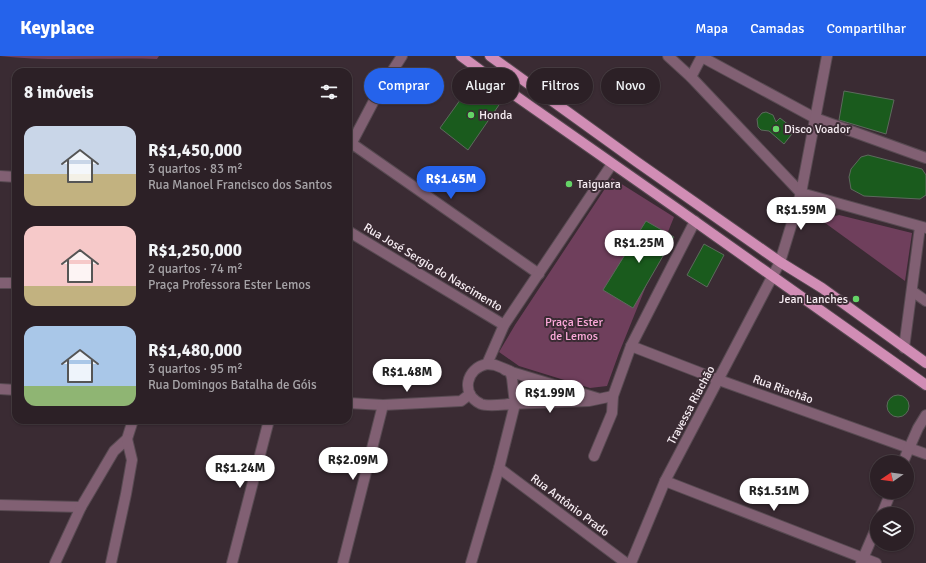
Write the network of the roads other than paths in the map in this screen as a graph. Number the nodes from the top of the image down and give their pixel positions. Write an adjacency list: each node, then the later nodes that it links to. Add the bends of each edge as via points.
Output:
1 (402, 56): 9 (street, via 378,93)
2 (461, 56): 12 (main road)
3 (490, 56): 19 (main road)
4 (668, 56): 7 (street)
5 (827, 56): 8 (street, Travessa Riachão)
6 (702, 57): 7 (street); 8 (street)
7 (691, 77): 15 (street)
8 (815, 118): 11 (street); 15 (street, Travessa Riachão)
9 (352, 142)
10 (352, 147): 20 (street)
11 (926, 158)
12 (612, 164): 16 (main road); 20 (street)
13 (0, 176): 14 (street)
14 (12, 177)
15 (801, 193): 17 (street); 19 (street, Travessa Riachão)
16 (696, 221): 21 (main road); 27 (street)
17 (923, 227): 24 (street)
18 (352, 233): 26 (street, Rua José Sergio do Nascimento)
19 (780, 262): 21 (street, Travessa Riachão); 28 (main road, via 822,288)
20 (539, 274): 26 (street)
21 (773, 277): 32 (street, Travessa Riachão); 33 (main road)
22 (0, 283): 23 (street)
23 (12, 283)
24 (912, 291): 25 (street); 28 (street)
25 (926, 301)
26 (504, 325): 30 (street)
27 (631, 346): 32 (street, Rua Riachão); 37 (street)
28 (904, 348): 29 (main road)
29 (926, 363)
30 (487, 364): 31 (street); 36 (street, via 481,365 470,374)
31 (506, 370): 38 (street); 40 (street, via 512,378)
32 (719, 380): 46 (street, Rua Riachão); 51 (street, Travessa Riachão)
33 (926, 385)
34 (0, 389): 35 (street)
35 (12, 390)
36 (470, 394): 40 (street, via 475,401 483,405); 41 (street, via 461,401)
37 (613, 396): 38 (street); 49 (street, via 612,412)
38 (599, 398): 40 (street, via 589,401)
39 (352, 403): 41 (street)
40 (515, 404): 50 (street)
41 (383, 405): 59 (street)
42 (926, 415): 46 (street)
43 (132, 424): 45 (street)
44 (268, 424): 58 (street)
45 (127, 439): 53 (street, via 114,451); 57 (street, via 132,460)
46 (908, 448): 47 (street, Rua Riachão); 48 (street)
47 (926, 454)
48 (906, 455)
49 (594, 456)
50 (499, 468): 60 (street); 61 (street, Rua Antônio Prado)
51 (665, 481): 55 (street); 62 (street, Travessa Riachão)
52 (0, 506): 53 (street)
53 (82, 507): 56 (street)
54 (870, 542): 55 (street)
55 (862, 561): 63 (street)
56 (55, 563)
57 (111, 563)
58 (232, 563)
59 (344, 563)
60 (471, 563)
61 (626, 563)
62 (631, 563)
63 (876, 563)

